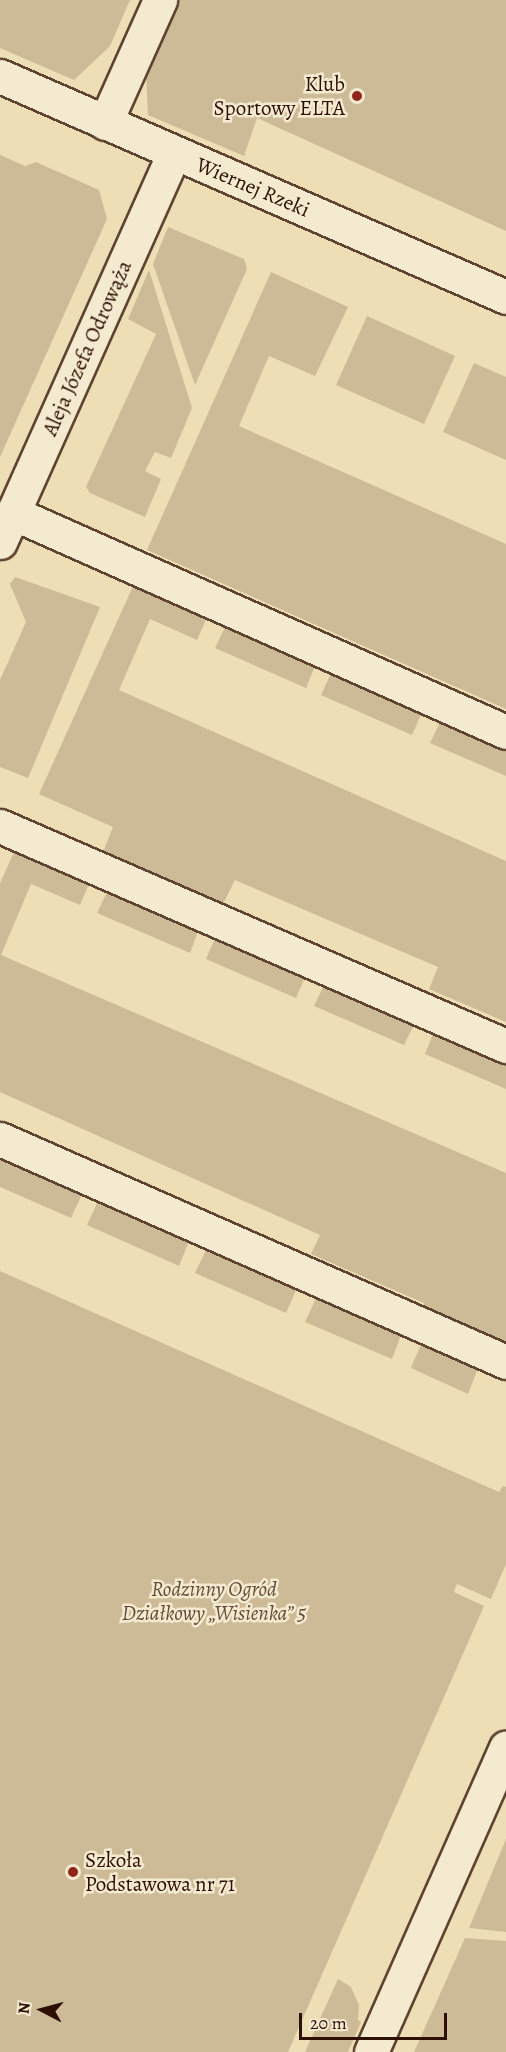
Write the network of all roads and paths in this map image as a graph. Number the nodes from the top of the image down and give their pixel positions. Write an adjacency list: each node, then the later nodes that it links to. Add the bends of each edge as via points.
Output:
1 (160, 0): 3 (street)
2 (0, 76): 3 (street, Wiernej Rzeki)
3 (105, 123): 4 (street, Wiernej Rzeki)
4 (174, 153): 5 (street, Wiernej Rzeki); 6 (street, Aleja Józefa Odrowąża)
5 (506, 297)
6 (7, 528): 7 (street)
7 (506, 732)
8 (0, 826): 9 (street)
9 (506, 1046)
10 (0, 1139): 11 (street)
11 (506, 1362)
12 (506, 1748): 13 (street)
13 (371, 2052)

